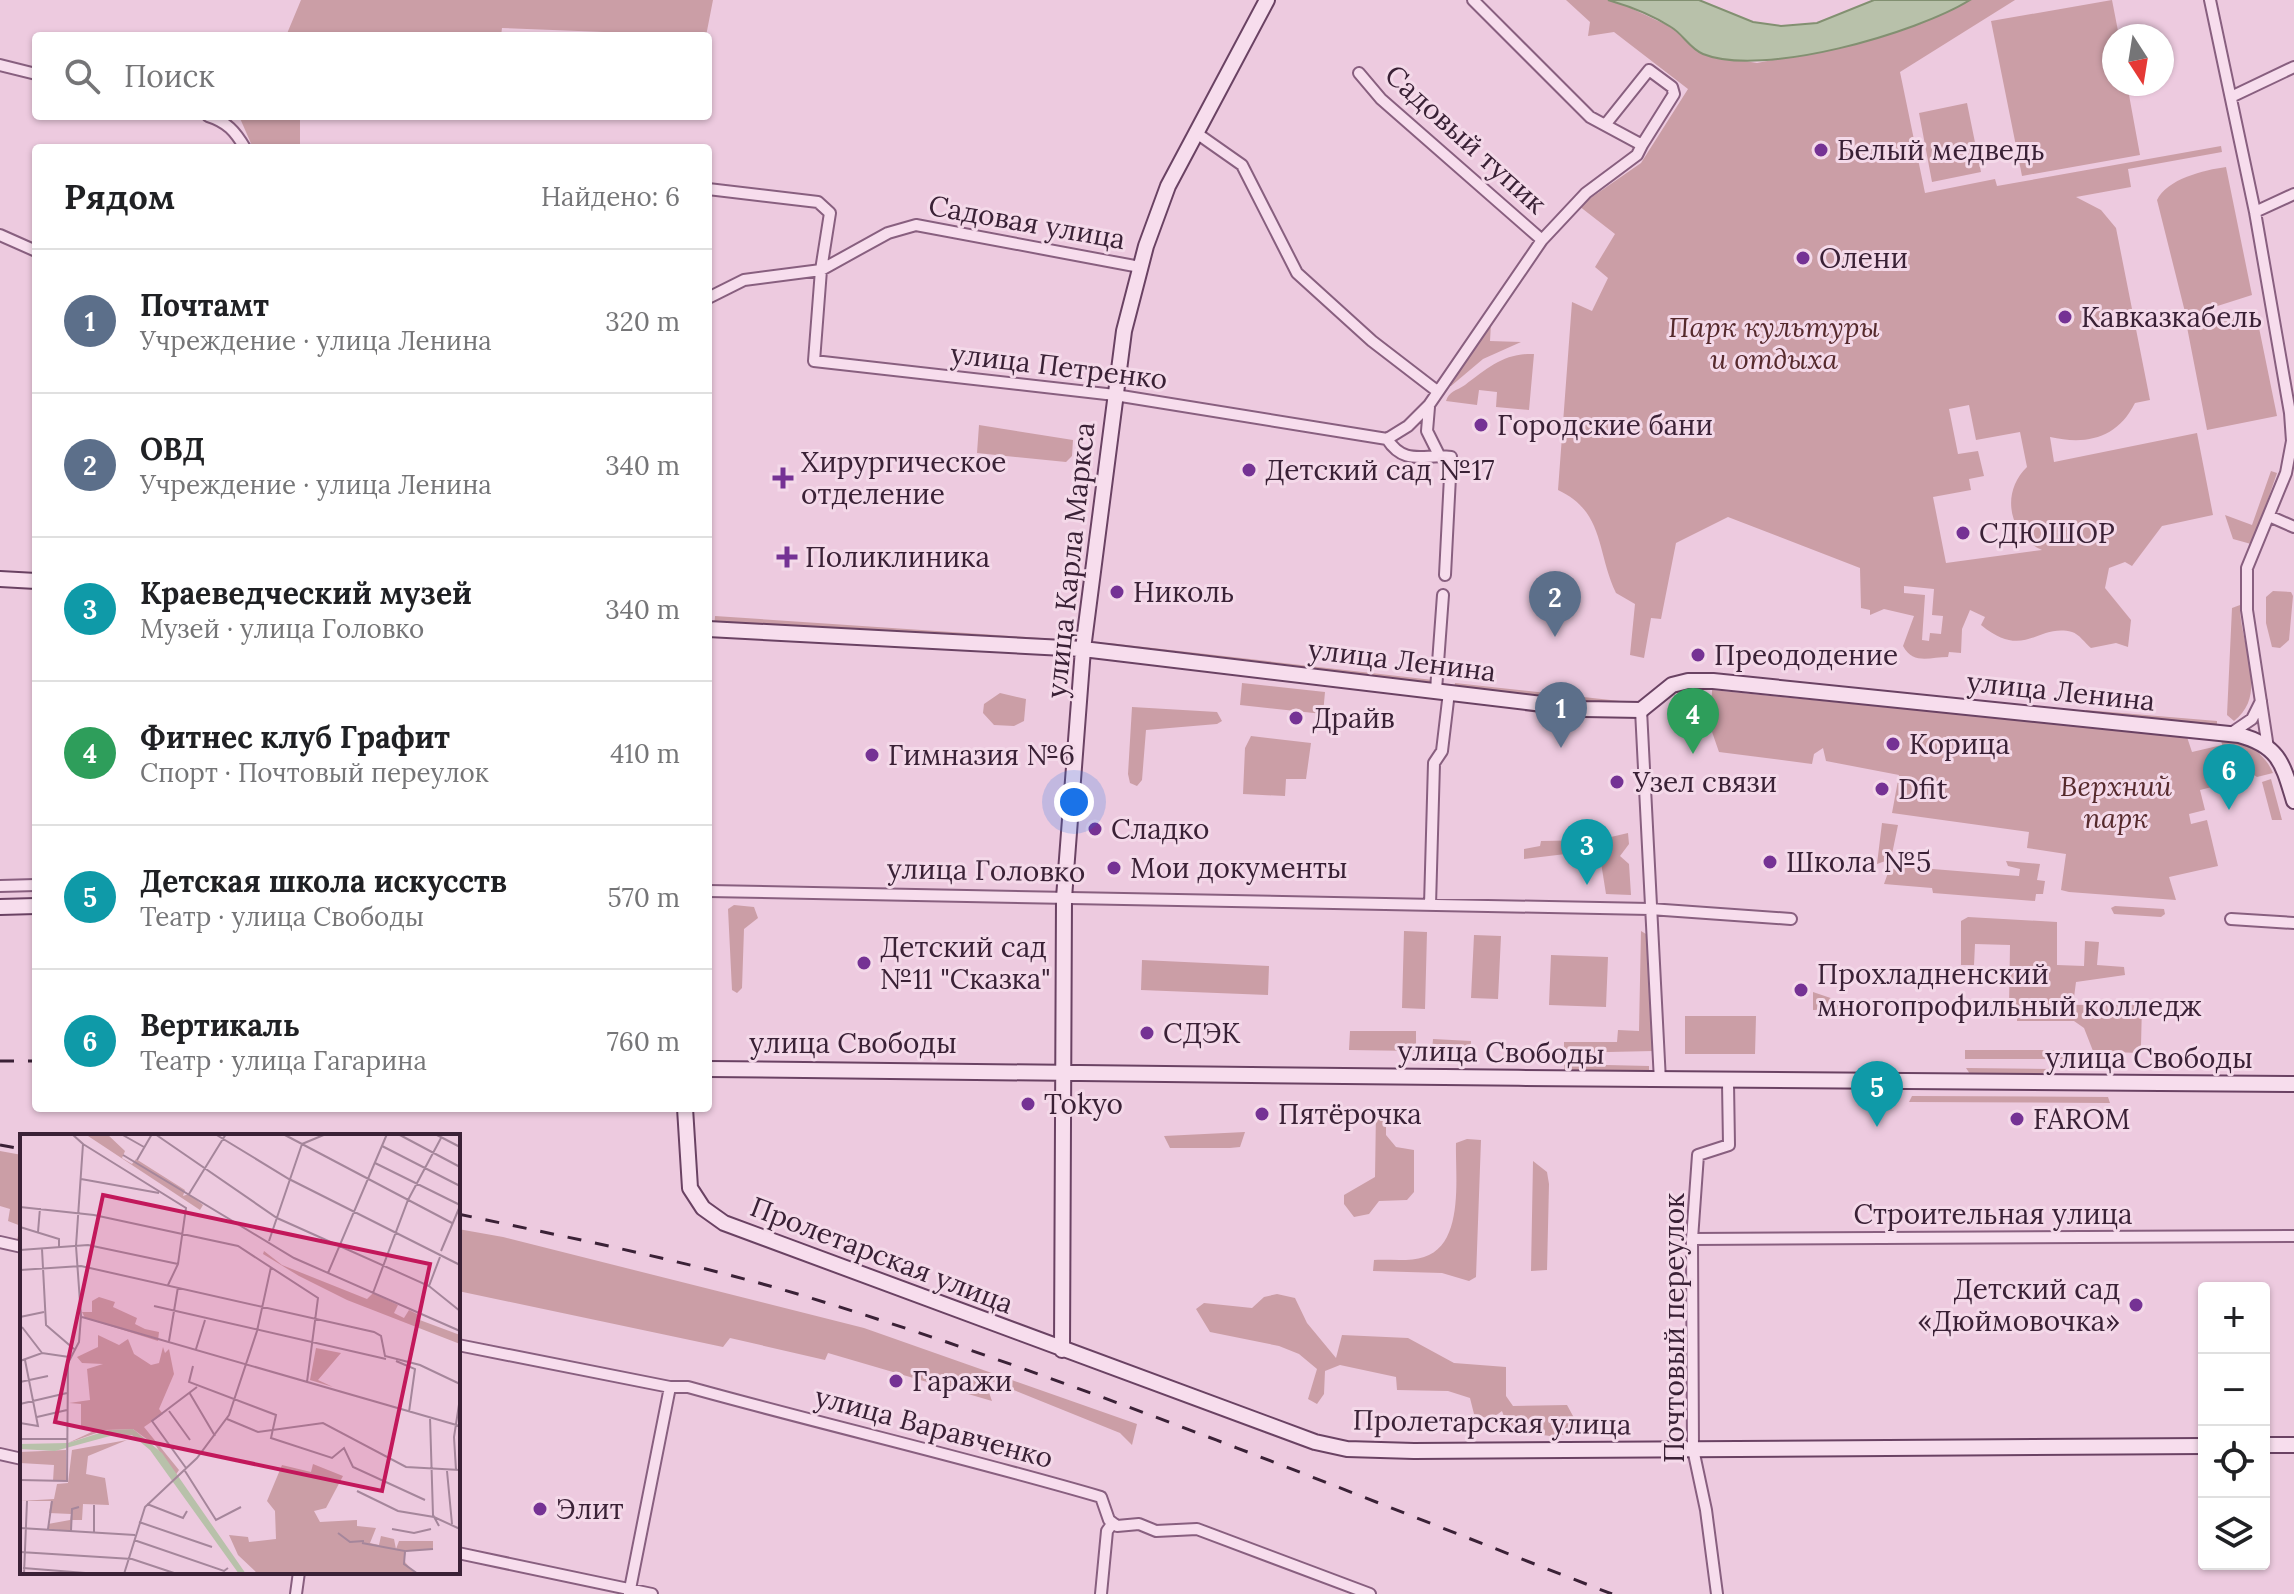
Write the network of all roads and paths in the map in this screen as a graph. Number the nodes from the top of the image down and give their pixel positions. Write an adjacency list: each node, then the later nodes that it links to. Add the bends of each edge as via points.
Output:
1 (1267, 0): 11 (street, улица Карла Маркса)
2 (1473, 0): 10 (street, via 1590,117)
3 (2210, 0): 8 (street)
4 (0, 65): 6 (street)
5 (2294, 67): 8 (street)
6 (32, 73)
7 (1359, 73): 18 (street, Садовый тупик, via 1381,99)
8 (2231, 97): 16 (street)
9 (220, 120): 12 (street)
10 (1605, 125): 13 (street); 13 (street, via 1649,70 1674,94)
11 (1195, 132): 20 (street, улица Карла Маркса, via 1168,186); 23 (street, via 1242,165 1297,273)
12 (243, 144)
13 (1642, 145): 18 (street)
14 (712, 189): 21 (street, улица Петренко, via 818,202 830,213)
15 (2294, 194): 16 (street)
16 (2255, 212): 28 (street, via 2290,413)
17 (0, 235): 19 (street)
18 (1542, 240): 23 (street)
19 (32, 249)
20 (1140, 267): 21 (street, Садовая улица, via 916,225 888,233); 24 (street, улица Карла Маркса)
21 (821, 270): 22 (street, via 744,280); 24 (street, улица Петренко, via 814,361)
22 (712, 296)
23 (1437, 391): 25 (street)
24 (1115, 395): 26 (street, улица Петренко); 36 (street, улица Карла Маркса)
25 (1429, 405): 26 (street); 27 (street, via 1427,431)
26 (1387, 439): 27 (street, via 1406,457)
27 (1439, 455): 31 (street, via 1451,457)
28 (2292, 456): 29 (street)
29 (2269, 516): 30 (street); 38 (street, via 2247,568 2247,610)
30 (2294, 527)
31 (1445, 575)
32 (0, 579): 33 (street)
33 (32, 581)
34 (1443, 595): 37 (street)
35 (712, 629): 36 (street, улица Ленина)
36 (1083, 649): 37 (street, улица Ленина); 46 (street, улица Карла Маркса)
37 (1442, 691): 39 (street, улица Ленина, via 1584,709); 47 (street)
38 (2261, 699): 40 (street, via 2252,719); 41 (street)
39 (1641, 710): 40 (street, улица Ленина, via 1672,685 1713,681); 50 (street)
40 (2230, 734): 41 (street, улица Ленина)
41 (2268, 748): 42 (street, via 2282,761)
42 (2294, 801)
43 (32, 885): 44 (street)
44 (0, 886)
45 (712, 891): 46 (street, улица Головко)
46 (1064, 898): 47 (street, улица Головко); 55 (street, улица Карла Маркса)
47 (1430, 905): 50 (street, улица Головко)
48 (32, 906): 49 (street)
49 (0, 907)
50 (1650, 909): 51 (street, улица Головко); 56 (street)
51 (1791, 919)
52 (2231, 919): 53 (street)
53 (2294, 923)
54 (712, 1069): 55 (street, улица Свободы)
55 (1063, 1071): 56 (street, улица Свободы); 65 (street, улица Карла Маркса)
56 (1660, 1081): 57 (street, улица Свободы)
57 (1728, 1083): 58 (street, улица Свободы); 61 (street, Почтовый переулок, via 1729,1145 1698,1155)
58 (2294, 1084)
59 (685, 1112): 65 (street, Пролетарская улица, via 690,1188 703,1208 724,1223)
60 (2294, 1236): 61 (street, Строительная улица)
61 (1692, 1239): 70 (street, Почтовый переулок)
62 (0, 1242): 63 (street)
63 (20, 1247)
64 (460, 1345): 66 (street, улица Варавченко)
65 (1062, 1350): 70 (street, Пролетарская улица, via 1347,1449)
66 (670, 1387): 73 (street, улица Варавченко, via 688,1387 920,1445 1101,1497); 76 (street)
67 (2270, 1445): 68 (street)
68 (2294, 1445)
69 (2198, 1446): 70 (street, Пролетарская улица)
70 (1693, 1449): 81 (street, Почтовый переулок)
71 (0, 1454): 72 (street)
72 (20, 1459)
73 (1112, 1524): 79 (street); 80 (street, via 1139,1524 1156,1531 1197,1529)
74 (460, 1553): 76 (street)
75 (299, 1574): 77 (street)
76 (629, 1592): 78 (street)
77 (296, 1594)
78 (652, 1594)
79 (1101, 1594)
80 (1370, 1594)
81 (1717, 1594)

